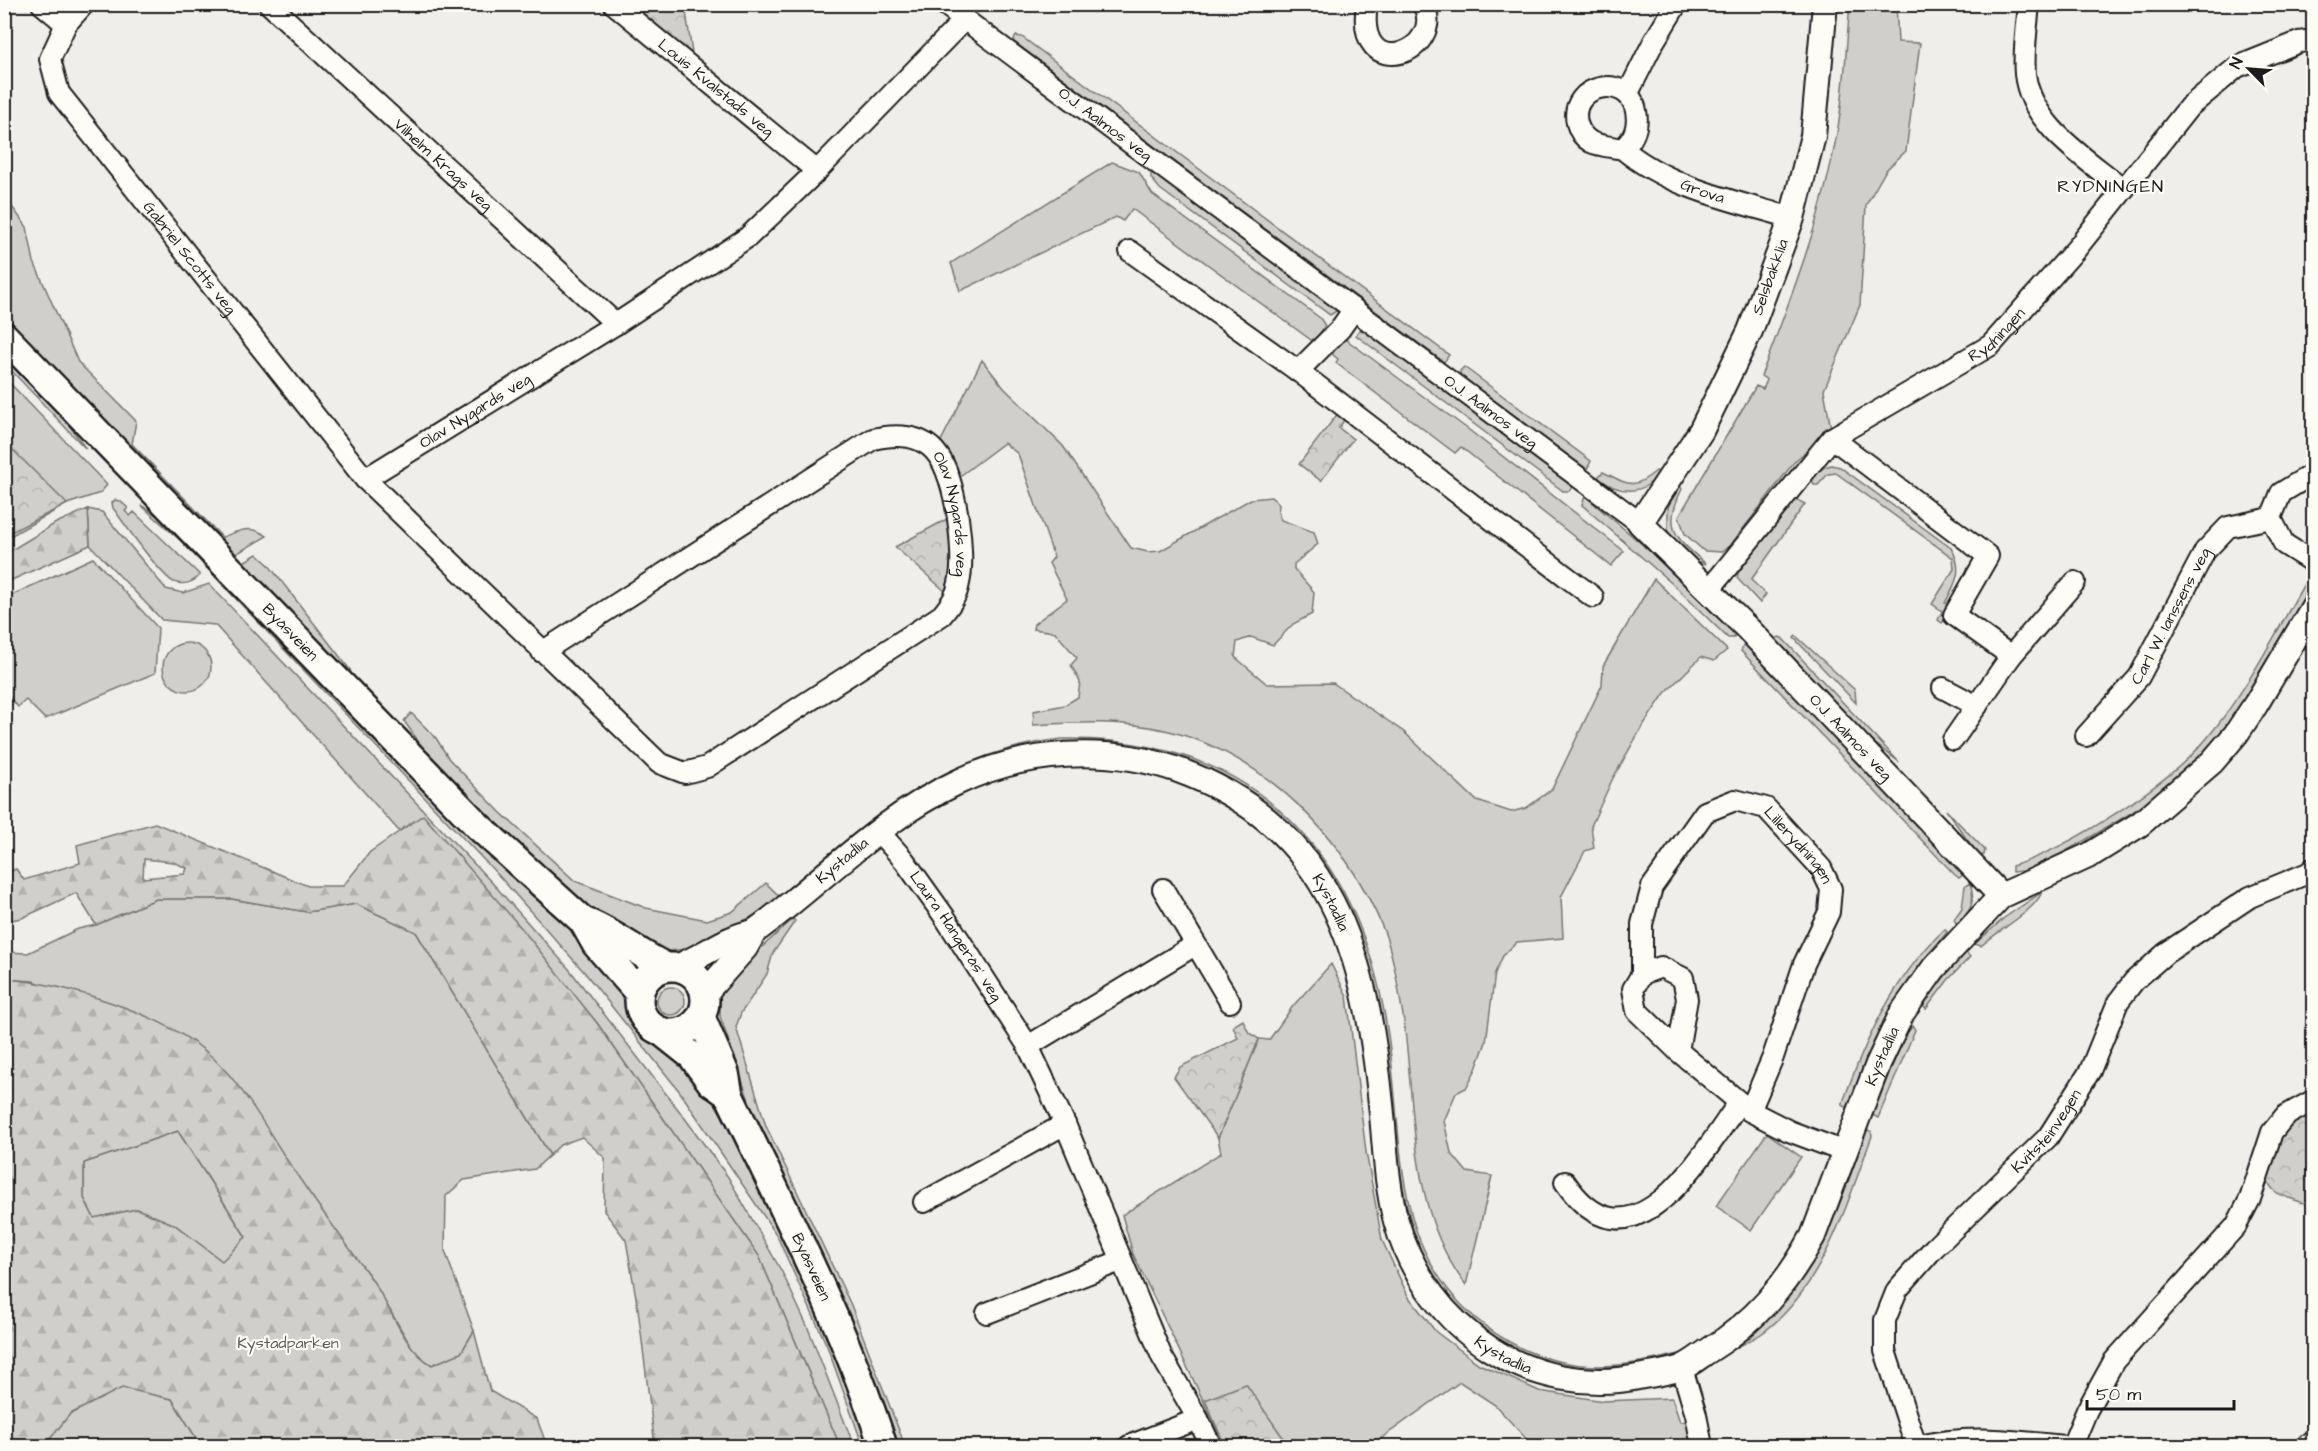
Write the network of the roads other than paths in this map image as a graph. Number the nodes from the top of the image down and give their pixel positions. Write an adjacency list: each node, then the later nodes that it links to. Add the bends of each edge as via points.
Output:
1 (42, 4): 12 (street)
2 (84, 4): 12 (street, Gabriel Scotts veg)
3 (269, 4): 21 (street, Vilhelm Krags veg)
4 (614, 4): 16 (street, Louis Kvalstads veg)
5 (944, 4): 11 (street, O.J. Aalmos veg)
6 (1367, 4): 7 (street, via 1364,30 1369,42 1392,55 1406,53 1420,41 1427,26)
7 (1423, 4)
8 (1672, 4): 14 (street, via 1677,5)
9 (1826, 4): 18 (street, Selsbakklia, via 1813,136)
10 (2029, 4): 17 (street, via 2025,75 2032,98 2047,124)
11 (964, 20): 16 (street, Olav Nygards veg); 20 (street, O.J. Aalmos veg)
12 (66, 24): 26 (street, Gabriel Scotts veg, via 50,59 59,93)
13 (2313, 40): 17 (street, Rydningen, via 2237,67 2188,107)
14 (1628, 93): 15 (street, via 1638,122 1633,139); 15 (street, Grova, via 1600,86 1587,92 1576,112 1582,135 1592,142)
15 (1623, 149): 18 (street, Grova, via 1644,167 1721,197)
16 (817, 171): 21 (street, Olav Nygards veg, via 748,237)
17 (2122, 188): 24 (street, Rydningen, via 2077,248 1991,345)
18 (1792, 218): 28 (street, Selsbakklia, via 1750,331 1701,431)
19 (1130, 251): 23 (street)
20 (1354, 309): 23 (street); 28 (street, O.J. Aalmos veg)
21 (616, 324): 26 (street, Olav Nygards veg)
22 (4, 336): 44 (main road, Byåsveien, via 462,810)
23 (1298, 371): 32 (street)
24 (1832, 438): 31 (street, Rydningen); 35 (street, via 1988,556 1954,615)
25 (2313, 473): 27 (street, via 2281,493)
26 (365, 479): 34 (street, Olav Nygards veg)
27 (2271, 518): 29 (street, via 2283,544); 38 (street, Carl W. Ianssens veg, via 2228,527 2205,551 2139,677)
28 (1640, 523): 31 (street, O.J. Aalmos veg)
29 (2313, 563)
30 (2075, 582): 35 (street)
31 (1709, 590): 43 (street, O.J. Aalmos veg)
32 (1593, 597)
33 (2313, 606): 43 (street, via 2252,711 2212,762 2140,824 2090,855)
34 (542, 652): 34 (street, Olav Nygards veg, via 873,439 907,436 937,453 951,488 962,566 953,601 942,615 707,767 685,773 659,763)
35 (2011, 656): 37 (street)
36 (1943, 688): 37 (street)
37 (1977, 706): 39 (street)
38 (2086, 736)
39 (1953, 740)
40 (879, 832): 45 (street, Kystadlia); 53 (street, Laura Hangerås' veg, via 944,916); 64 (street, Kystadlia, via 939,791 980,772 1029,758 1076,754 1159,763 1218,787 1252,807 1279,830 1308,865 1333,902 1348,935 1372,1037 1396,1222 1414,1266 1443,1311 1499,1356 1550,1376 1622,1381)
41 (2312, 872): 71 (street, Kvitsteinvegen, via 2250,897 2166,953 2134,981 2118,1002 2090,1071 2048,1137 1934,1248 1898,1290 1885,1320 1885,1351)
42 (1163, 889): 46 (street)
43 (2001, 896): 59 (street, Kystadlia, via 1934,968 1902,1013)
44 (583, 921): 47 (main road, Byåsveien, via 603,928 643,956); 49 (main road, Byåsveien, via 596,944)
45 (754, 932): 47 (street, Kystadlia, via 735,935 695,960); 51 (street, Kystadlia)
46 (1195, 945): 50 (street); 53 (street)
47 (671, 967): 49 (main road, via 649,976); 51 (main road, via 693,974)
48 (1642, 974): 54 (street, Lillerydningen, via 1633,989 1637,1011); 54 (street, via 1660,967 1683,978 1687,999); 57 (street, Lillerydningen, via 1642,924 1652,887 1705,812 1735,800 1766,808 1821,868 1831,889 1829,912 1804,964 1773,1057)
49 (639, 993): 52 (main road, via 638,1004 646,1022)
50 (1230, 1002)
51 (703, 1005): 52 (main road, via 693,1027 684,1032); 55 (main road, Byåsveien, via 726,1073)
52 (663, 1033): 55 (main road, Byåsveien, via 692,1056 711,1082)
53 (1029, 1046): 58 (street, Laura Hangerås' veg)
54 (1678, 1051): 57 (street, Lillerydningen)
55 (729, 1095): 67 (main road, Byåsveien, via 833,1314)
56 (2313, 1100): 73 (street, via 2278,1122 2236,1226 2114,1361)
57 (1744, 1108): 59 (street, Lillerydningen, via 1789,1131); 60 (street, Lillerydningen, via 1682,1183 1645,1211 1623,1219 1603,1215 1577,1200)
58 (1065, 1124): 61 (street); 62 (street, Laura Hangerås' veg)
59 (1845, 1152): 64 (street, Kystadlia, via 1813,1236 1778,1292 1744,1326)
60 (1565, 1182)
61 (924, 1202)
62 (1120, 1261): 63 (street); 65 (street, Laura Hangerås' veg, via 1162,1357)
63 (987, 1313)
64 (1682, 1368): 70 (street)
65 (1198, 1419): 68 (street); 69 (street, Laura Hangerås' veg)
66 (2313, 1439): 74 (street)
67 (883, 1446)
68 (1129, 1446)
69 (1211, 1446)
70 (1702, 1446)
71 (1917, 1446): 72 (street, Kvitsteinvegen, via 1949,1439 1994,1439)
72 (2065, 1446)
73 (2072, 1446)
74 (2306, 1446)

